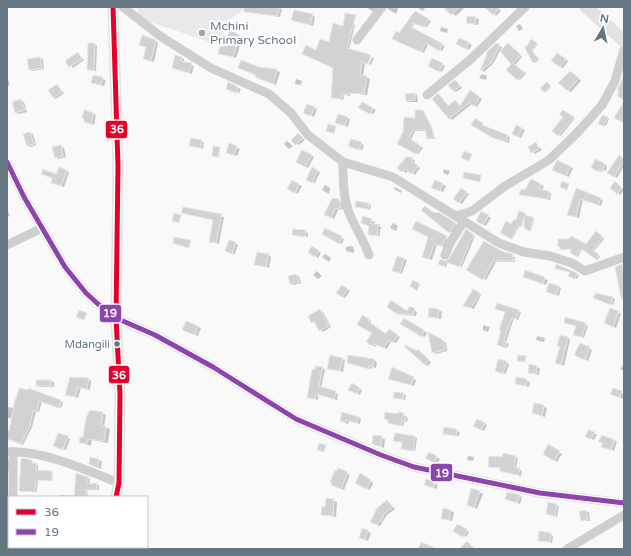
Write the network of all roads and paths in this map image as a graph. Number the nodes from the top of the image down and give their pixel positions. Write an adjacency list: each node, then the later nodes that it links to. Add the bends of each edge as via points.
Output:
1 (114, 7): 19 (main road, via 118,166)
2 (123, 7): 11 (street, via 160,36 211,68 269,94 291,113 308,135)
3 (382, 7): 6 (street)
4 (525, 7): 9 (street, via 471,59)
5 (586, 7): 7 (highway)
6 (357, 40)
7 (624, 41)
8 (624, 50): 12 (street, via 615,81 602,105 578,132 549,160 505,186 472,211)
9 (427, 95)
10 (7, 162): 14 (street)
11 (343, 162): 12 (street, via 393,177); 16 (street, via 343,190 349,214)
12 (456, 216): 13 (street)
13 (464, 221): 17 (street); 18 (street, via 499,243 524,252 572,262 585,271)
14 (42, 228): 15 (street); 19 (street, via 76,282)
15 (7, 245)
16 (369, 255)
17 (445, 255)
18 (624, 257)
19 (116, 318): 21 (main road, via 120,394); 24 (street, via 155,334 296,419 381,455 414,467 540,493)
20 (10, 452): 21 (street, via 65,463); 22 (street)
21 (119, 483): 23 (main road)
22 (13, 496)
23 (116, 496)
24 (624, 503)
25 (624, 516): 26 (street)
26 (567, 549)

